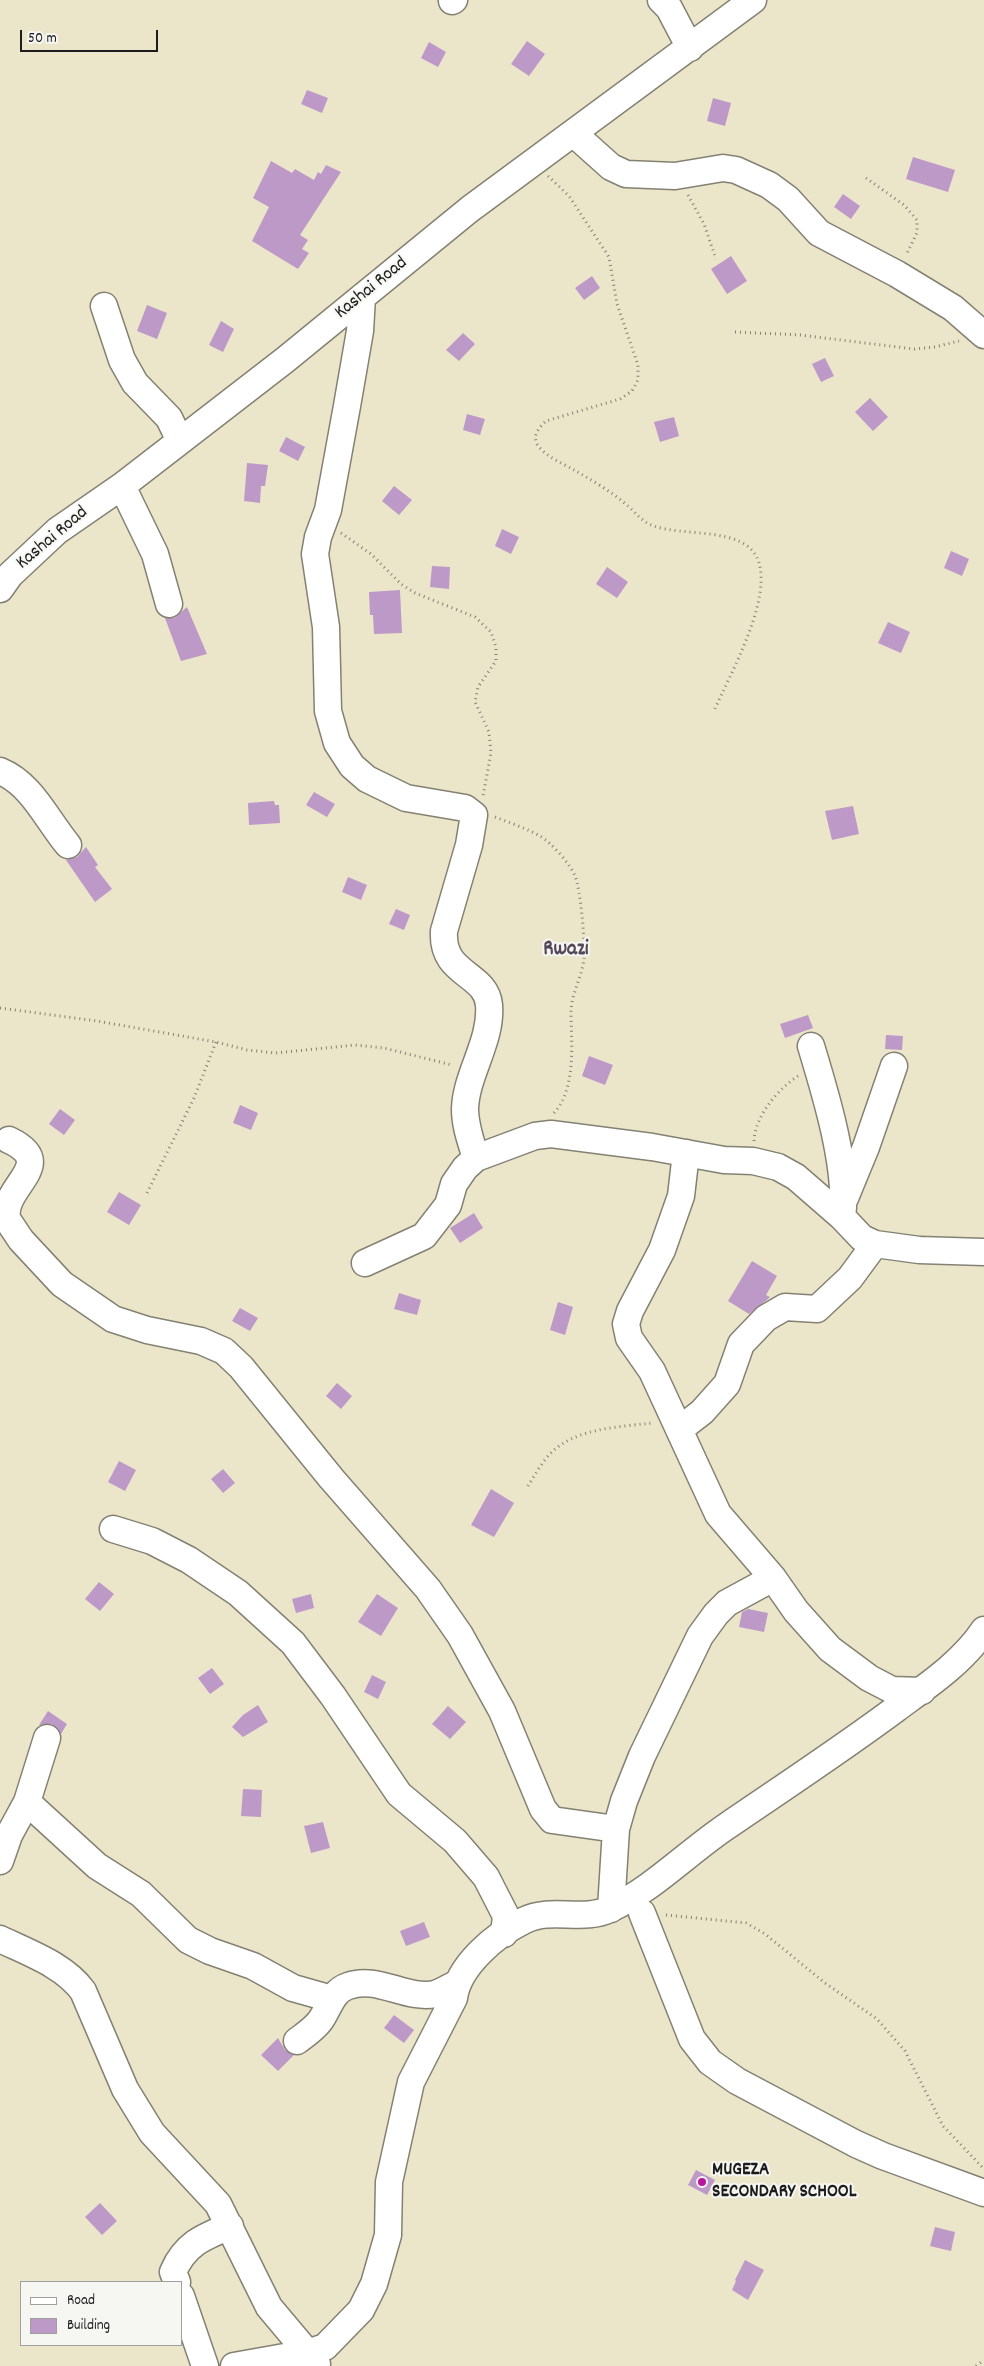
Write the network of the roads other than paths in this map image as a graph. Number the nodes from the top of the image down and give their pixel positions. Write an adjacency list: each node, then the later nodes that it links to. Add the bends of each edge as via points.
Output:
1 (661, 0): 3 (street, via 669,8)
2 (753, 0): 3 (street, Kashai Road)
3 (690, 48): 4 (street, Kashai Road)
4 (573, 133): 5 (street, Kashai Road, via 470,209); 7 (street, via 611,167 626,174 675,176 723,168 769,185 788,199 820,233 953,308)
5 (362, 297): 8 (street, Kashai Road); 18 (street, via 358,346 328,510 315,554 326,626 328,711 337,743 352,766 387,790 406,798 475,812 474,826 444,931 443,946 453,962 486,994 489,1006 487,1032 465,1108 467,1130)
6 (104, 306): 8 (street, via 122,360 135,382 170,418)
7 (982, 334)
8 (180, 440): 9 (street, Kashai Road)
9 (122, 486): 10 (street, Kashai Road, via 57,531 10,575); 11 (street, via 155,554)
10 (0, 589)
11 (169, 604)
12 (0, 771): 13 (street, via 14,777 34,798)
13 (68, 845)
14 (815, 1057): 19 (street, via 829,1104)
15 (894, 1066): 19 (street)
16 (9, 1140): 30 (street, via 24,1147 31,1162 7,1203 7,1219 45,1267 62,1284 113,1319 224,1350 428,1589 460,1635 502,1711 539,1801 552,1820)
17 (686, 1153): 18 (street, via 551,1134 535,1136); 19 (street, via 753,1161 778,1168); 23 (street, via 681,1196 671,1225 626,1324 629,1338 652,1371)
18 (476, 1158): 22 (street, via 454,1184 448,1205 424,1236)
19 (844, 1208): 20 (street, via 862,1238)
20 (875, 1244): 21 (street, via 919,1250); 23 (street, via 850,1278 818,1309 785,1306 759,1324 741,1344 727,1384 702,1412)
21 (984, 1252)
22 (364, 1263)
23 (677, 1425): 25 (street, via 718,1514)
24 (113, 1529): 34 (street, via 152,1541 189,1560 238,1593 292,1643 333,1696 400,1794 455,1841 486,1877 506,1916)
25 (773, 1578): 27 (street, via 820,1638 846,1663 892,1690); 30 (street, via 727,1603 700,1636 642,1756)
26 (984, 1630): 27 (street, via 951,1666)
27 (922, 1690): 32 (street, via 855,1740 724,1828 656,1880)
28 (47, 1738): 29 (street)
29 (27, 1802): 31 (street, via 9,1835); 37 (street, via 97,1866 142,1894 188,1940 253,1966 293,1988)
30 (616, 1830): 32 (street)
31 (0, 1861)
32 (611, 1908): 34 (street, via 594,1916 550,1914 526,1920)
33 (642, 1913): 39 (street, via 692,2039 710,2062 737,2081 865,2148)
34 (504, 1934): 36 (street, via 482,1951)
35 (0, 1939): 40 (street, via 66,1972 75,1980 83,1991 125,2089 152,2133 218,2204)
36 (456, 1984): 37 (street, via 435,1994 420,1994 366,1982 346,1986); 43 (street, via 454,1998 411,2082 389,2182 388,2235 374,2284 361,2310)
37 (332, 1999): 38 (street, via 319,2023)
38 (297, 2041)
39 (984, 2193)
40 (230, 2226): 41 (street, via 207,2235 180,2256 173,2272); 43 (street, via 270,2307)
41 (177, 2281)
42 (182, 2299): 44 (street)
43 (313, 2359): 45 (street)
44 (205, 2366)
45 (234, 2366)

